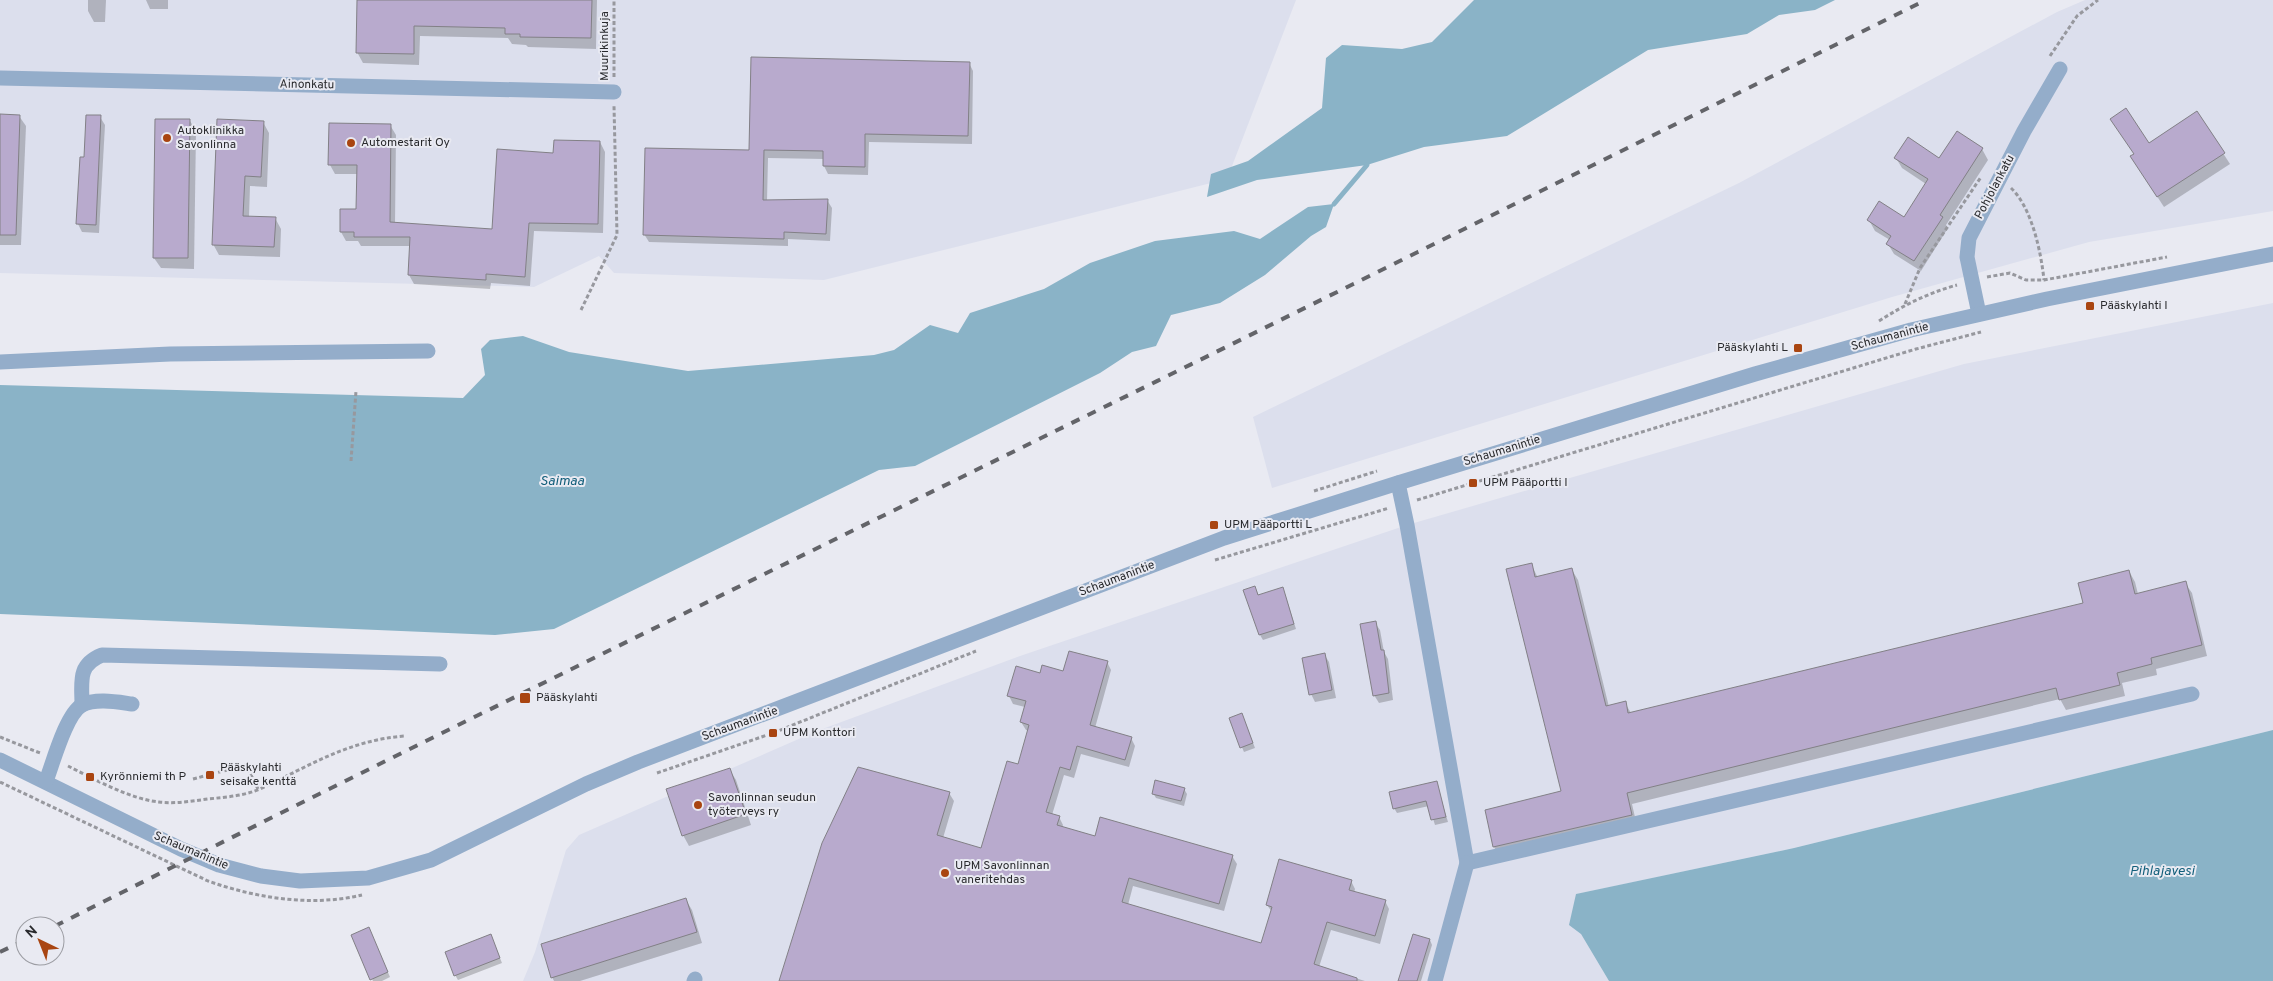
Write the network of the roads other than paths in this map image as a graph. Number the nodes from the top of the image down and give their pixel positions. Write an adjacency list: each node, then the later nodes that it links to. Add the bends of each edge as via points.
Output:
1 (2060, 69): 5 (street, Pohjolankatu, via 1969,238 1967,257)
2 (0, 78): 3 (street, Ainonkatu)
3 (614, 92)
4 (2273, 254): 5 (street, Schaumanintie)
5 (1978, 314): 8 (street, Schaumanintie, via 1755,374)
6 (428, 351): 7 (street, via 170,354)
7 (0, 362)
8 (1398, 483): 14 (street, Schaumanintie, via 1224,538 1029,612 638,762 431,860 368,878 300,881 261,876 219,865); 15 (street)
9 (440, 664): 12 (street, via 102,656 86,665)
10 (2192, 694): 15 (street)
11 (132, 704): 12 (street, via 103,701)
12 (82, 705): 14 (street, via 69,720)
13 (0, 760): 14 (street, Schaumanintie)
14 (46, 781)
15 (1467, 863): 16 (street)
16 (1435, 981)

